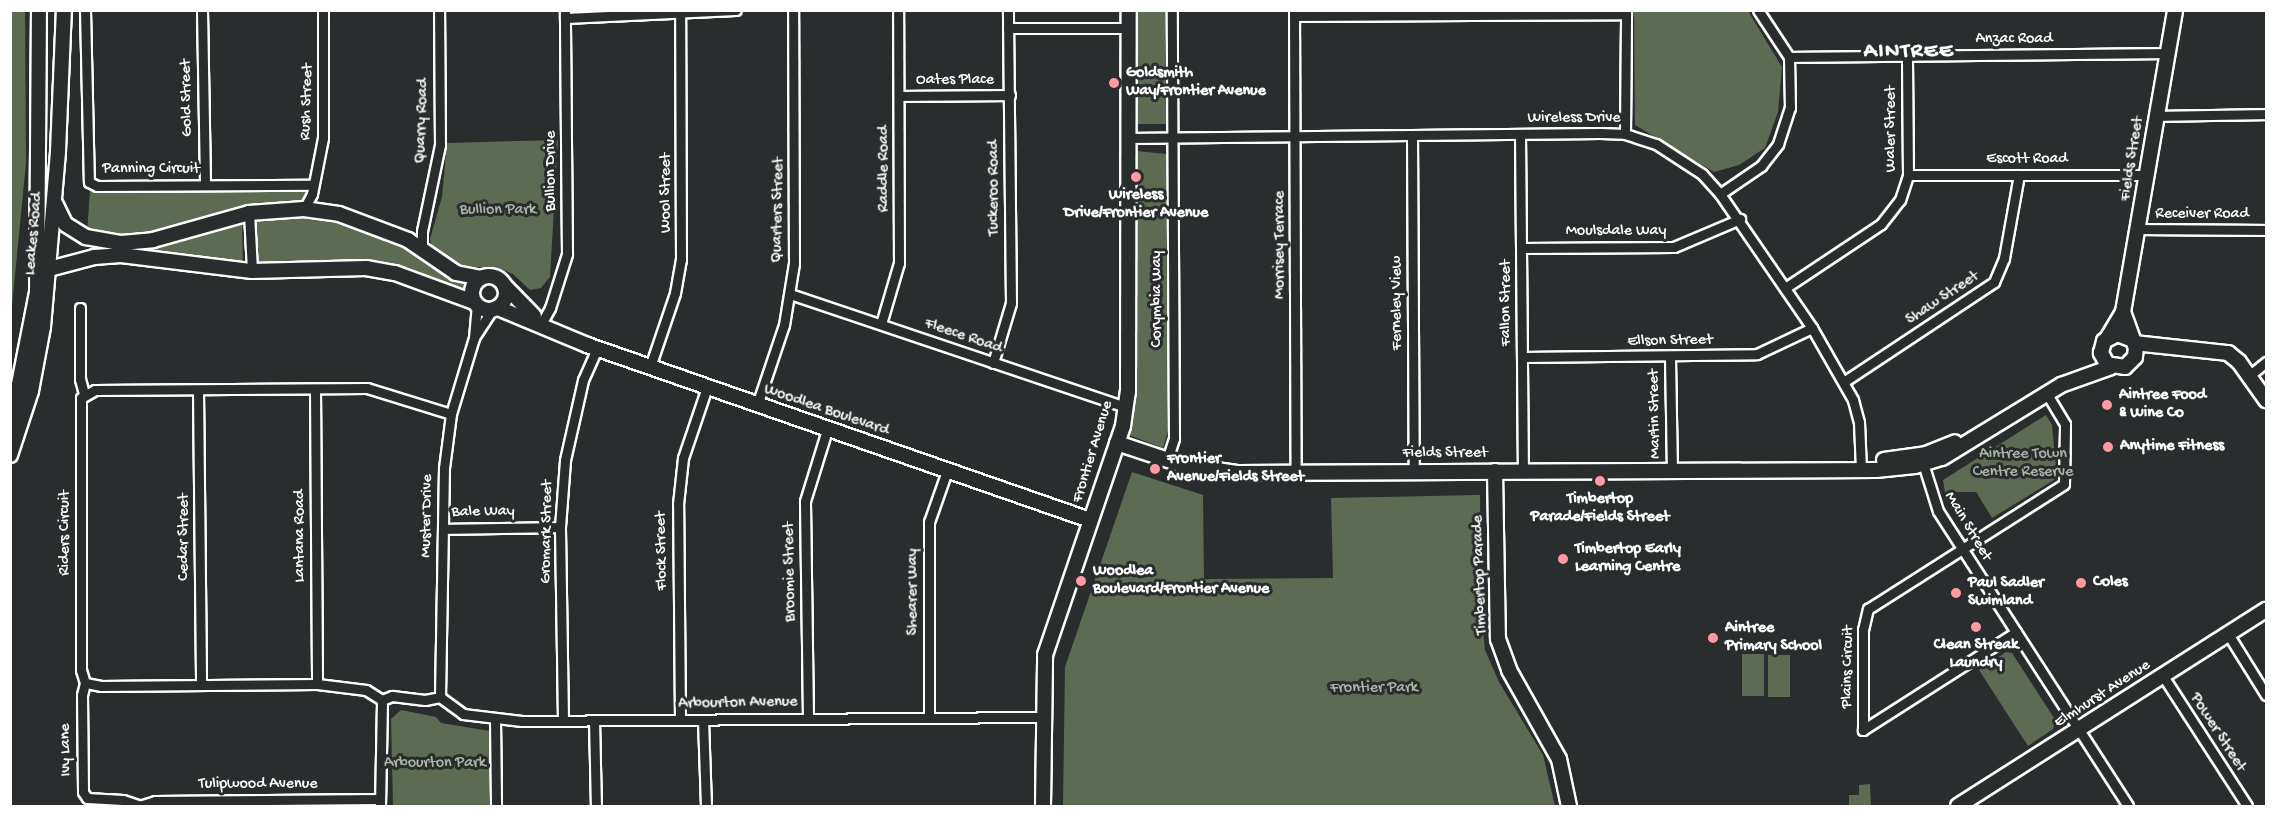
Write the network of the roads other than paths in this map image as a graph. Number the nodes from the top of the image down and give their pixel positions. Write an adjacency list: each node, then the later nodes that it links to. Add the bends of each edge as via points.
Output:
1 (39, 10): 93 (street, Leakes Road, via 41,172 37,292)
2 (64, 10): 43 (street, Leakes Road)
3 (85, 10): 40 (street, Panning Circuit, via 89,182 97,186)
4 (202, 10): 40 (street, Gold Street)
5 (322, 10): 41 (street, Rush Street, via 325,118)
6 (439, 10): 49 (street, Quarry Road, via 440,145)
7 (736, 10): 21 (street)
8 (793, 10): 60 (street, Quarters Street, via 796,238)
9 (898, 10): 28 (street, Raddle Road)
10 (1008, 10): 22 (street, Tuckeroo Road)
11 (1121, 10): 23 (street, Frontier Avenue)
12 (1129, 10): 23 (street, Frontier Avenue)
13 (1172, 10): 35 (street, Corymbia Way)
14 (1758, 10): 26 (street)
15 (2175, 10): 24 (street, Fields Street)
16 (1626, 12): 19 (street); 32 (street)
17 (1294, 13): 18 (street); 34 (street, Morrisey Terrace)
18 (1411, 13): 19 (street)
19 (1517, 13)
20 (565, 14): 21 (street); 66 (street, Bullion Drive, via 567,254)
21 (680, 14): 79 (street, Wool Street, via 681,260 672,302)
22 (1008, 28): 23 (street); 27 (street, Tuckeroo Road)
23 (1126, 28): 36 (street, Frontier Avenue)
24 (2167, 53): 25 (street, Anzac Road); 30 (street, Fields Street)
25 (1907, 56): 26 (street, Anzac Road); 38 (street, Waler Street)
26 (1789, 57): 42 (street, via 1790,108 1778,144 1761,166)
27 (1010, 95): 28 (street, Oates Place); 78 (street, Tuckeroo Road, via 1011,303)
28 (900, 96): 65 (street, Raddle Road, via 899,263)
29 (2266, 114): 30 (street)
30 (2156, 116): 39 (street, Fields Street)
31 (1520, 134): 32 (street, Wireless Drive); 33 (street, Wireless Drive); 52 (street, Fallon Street)
32 (1625, 134): 42 (street, Wireless Drive, via 1656,144 1680,158)
33 (1412, 135): 34 (street, Wireless Drive); 100 (street, Ferneley View)
34 (1295, 136): 35 (street, Wireless Drive); 105 (street, Morrisey Terrace)
35 (1174, 137): 36 (street, Wireless Drive); 97 (street, Corymbia Way, via 1174,438)
36 (1128, 138): 91 (street, Frontier Avenue)
37 (2019, 174): 38 (street, Escott Road); 39 (street, Escott Road); 83 (street, Shaw Street, via 2004,258 1994,282)
38 (1908, 175): 59 (street, Waler Street, via 1900,200 1881,224)
39 (2147, 175): 47 (street, Fields Street)
40 (205, 185): 41 (street, Panning Circuit)
41 (312, 190): 44 (street, Rush Street)
42 (1720, 194): 46 (street, Wireless Drive)
43 (54, 201): 50 (street, via 65,224); 55 (street, Leakes Road)
44 (310, 209): 45 (street); 51 (street, via 375,224)
45 (249, 213): 50 (street, via 138,242 109,243); 56 (street)
46 (1740, 219): 52 (street, Moulsdale Way, via 1674,246); 59 (street, Wireless Drive)
47 (2138, 229): 48 (street, Receiver Road); 64 (street, Fields Street)
48 (2266, 230)
49 (422, 231): 51 (street); 53 (street, Quarry Road)
50 (86, 237): 54 (street, via 80,249)
51 (408, 240): 53 (street)
52 (1522, 248): 74 (street, Fallon Street)
53 (422, 249): 57 (street, via 456,273)
54 (85, 259): 55 (street); 56 (street, via 150,256)
55 (49, 269): 96 (street, Leakes Road, via 44,327 31,391)
56 (252, 271): 61 (street, via 366,268 395,273)
57 (481, 278): 58 (street, via 493,277); 61 (street, via 473,286)
58 (502, 283): 63 (street, via 506,294); 66 (street, Woodlea Boulevard)
59 (1785, 288): 67 (street, Wireless Drive)
60 (790, 294): 65 (street, Fleece Road); 90 (street, Quarters Street)
61 (475, 304): 63 (street); 68 (street, Muster Drive)
62 (80, 308): 87 (street, Riders Circuit, via 80,379)
63 (495, 309): 66 (street, Woodlea Boulevard, via 512,310); 68 (street, Muster Drive)
64 (2123, 312): 69 (street, Fields Street); 70 (street, Fields Street)
65 (881, 324): 78 (street, Fleece Road)
66 (544, 327): 71 (street, Woodlea Boulevard)
67 (1812, 328): 75 (street, Ellson Street, via 1757,354); 83 (street, Wireless Drive)
68 (474, 338): 92 (street, Muster Drive)
69 (2108, 338): 70 (street, via 2117,334); 73 (street)
70 (2133, 341): 72 (street); 76 (street)
71 (597, 349): 79 (street, Woodlea Boulevard); 107 (street, Gromark Street, via 572,419)
72 (2174, 350): 76 (street); 82 (street, via 2228,354)
73 (2102, 353): 80 (street); 81 (street, Fields Street)
74 (1523, 357): 75 (street, Ellson Street); 104 (street, Fallon Street)
75 (1670, 358): 101 (street, Martin Street)
76 (2134, 359): 80 (street, via 2125,367)
77 (2266, 362): 82 (street)
78 (993, 363): 91 (street, Fleece Road)
79 (650, 367): 84 (street, Woodlea Boulevard)
80 (2111, 367): 81 (street, Fields Street)
81 (2085, 374): 88 (street, Fields Street)
82 (2250, 375): 89 (street)
83 (1845, 381): 99 (street, Wireless Drive, via 1859,422)
84 (707, 387): 90 (street, Woodlea Boulevard); 124 (street, Flock Street, via 683,458 678,504)
85 (315, 389): 86 (street); 92 (street, via 380,390); 115 (street, Lantana Road)
86 (198, 390): 87 (street, via 95,390); 116 (street, Cedar Street)
87 (84, 394): 114 (street, Riders Circuit, via 80,404 81,670)
88 (2047, 394): 98 (street, Fields Street); 109 (street, via 2065,424 2064,484)
89 (2266, 400)
90 (758, 405): 94 (street, Woodlea Boulevard)
91 (1126, 407): 95 (street, Frontier Avenue)
92 (451, 414): 108 (street, Muster Drive, via 444,468)
93 (10, 430)
94 (827, 430): 102 (street, Woodlea Boulevard); 122 (street, Broomie Street, via 805,501)
95 (1117, 443): 97 (street, Fields Street); 106 (street, Frontier Avenue)
96 (10, 455)
97 (1167, 460): 105 (street, Fields Street, via 1220,472)
98 (1922, 460): 99 (street, Fields Street); 109 (street, Main Street, via 1930,496)
99 (1861, 466): 101 (street, Fields Street)
100 (1414, 470): 103 (street, Fields Street); 105 (street, Fields Street)
101 (1672, 470): 104 (street, Fields Street)
102 (947, 471): 106 (street, Woodlea Boulevard); 120 (street, Shearer Way, via 929,522)
103 (1495, 471): 104 (street, Fields Street); 136 (street, Timbertop Parade, via 1498,639 1509,670 1560,759)
104 (1523, 471)
105 (1296, 473)
106 (1090, 520): 121 (street, Frontier Avenue, via 1045,655)
107 (560, 527): 108 (street, Bale Way); 125 (street, Gromark Street)
108 (443, 529): 118 (street, Muster Drive)
109 (1962, 550): 111 (street, Main Street); 111 (street, Plains Circuit, via 1868,609 1863,630 1863,730)
110 (2266, 610): 112 (street, Elmhurst Avenue)
111 (2016, 632): 128 (street, Main Street)
112 (2228, 634): 113 (street, Elmhurst Avenue); 117 (street)
113 (2163, 676): 128 (street, Elmhurst Avenue); 139 (street, Power Street)
114 (85, 683): 116 (street); 131 (street, Ivy Lane, via 83,792 87,798 123,800)
115 (317, 684): 116 (street); 119 (street, via 366,690)
116 (201, 685)
117 (2266, 695)
118 (440, 697): 119 (street, via 425,700 392,696); 123 (street, Arbourton Avenue, via 456,711)
119 (382, 700): 129 (street)
120 (929, 716): 121 (street, Arbourton Avenue); 122 (street, Arbourton Avenue)
121 (1042, 717): 135 (street, Frontier Avenue)
122 (808, 718): 127 (street, Arbourton Avenue)
123 (495, 719): 125 (street, Arbourton Avenue); 132 (street)
124 (680, 719): 126 (street, Arbourton Avenue); 127 (street, Arbourton Avenue)
125 (563, 720): 126 (street, Arbourton Avenue)
126 (594, 720): 133 (street)
127 (703, 720): 134 (street)
128 (2079, 730): 137 (street, Elmhurst Avenue); 138 (street, Main Street)
129 (380, 803): 130 (street, Tulipwood Avenue)
130 (255, 804): 131 (street, Tulipwood Avenue, via 155,801)
131 (140, 806)
132 (496, 807)
133 (596, 807)
134 (706, 807)
135 (1043, 807)
136 (1569, 807)
137 (1958, 807)
138 (2128, 807)
139 (2247, 807)

